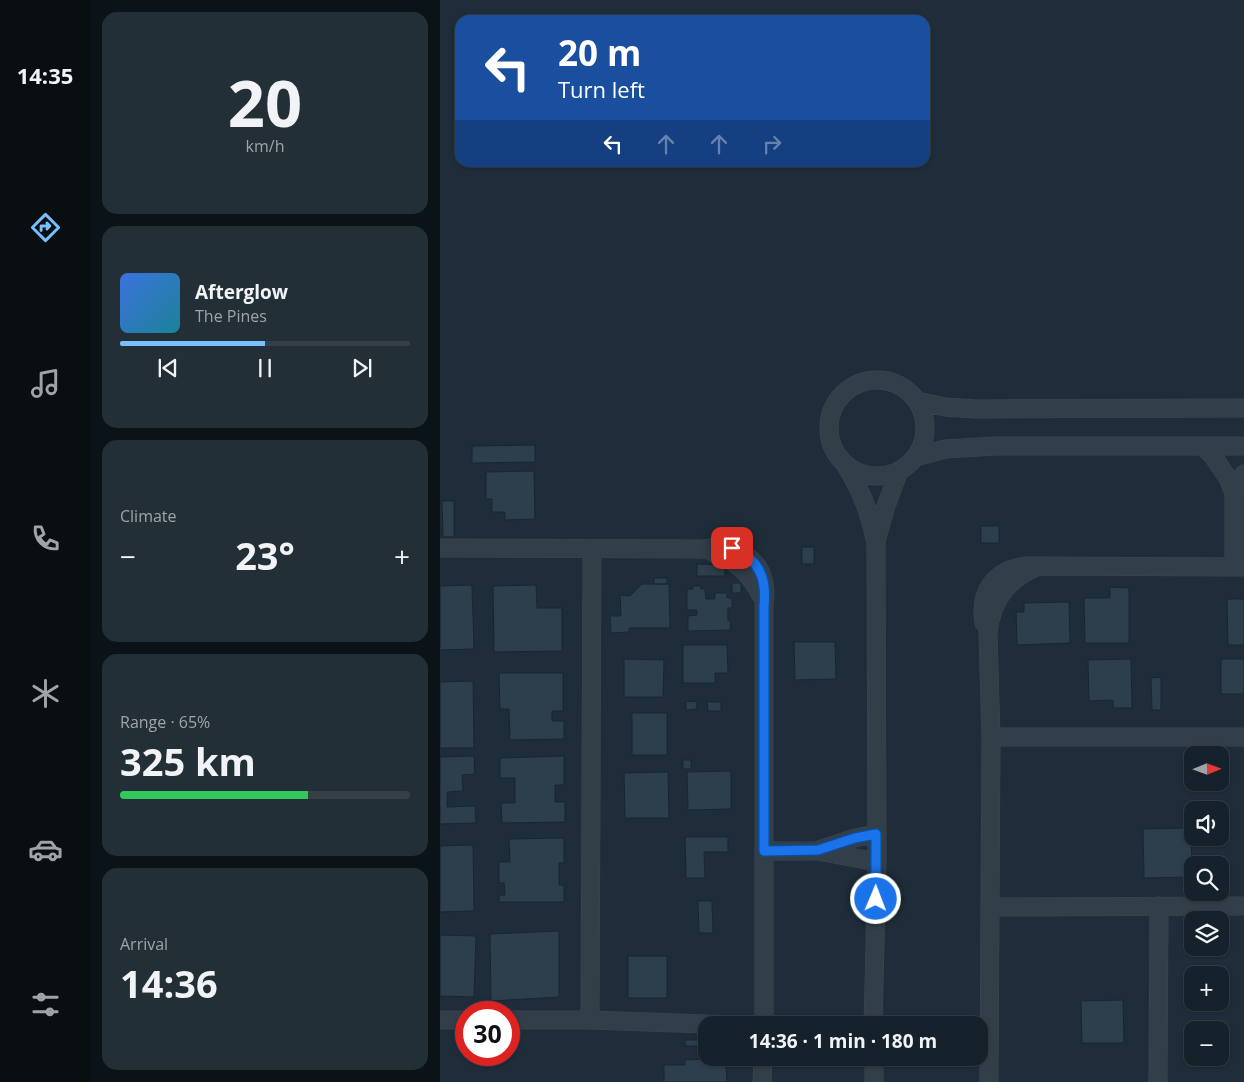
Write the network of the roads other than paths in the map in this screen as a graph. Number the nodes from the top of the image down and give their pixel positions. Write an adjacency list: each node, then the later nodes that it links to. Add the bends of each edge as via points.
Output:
1 (917, 401): 2 (street, via 975,409); 5 (street, via 924,414 926,429); 6 (street, via 894,382 880,379 865,381 841,396 829,424 830,438)
2 (1244, 408)
3 (1202, 446): 4 (street); 5 (street, via 1006,446 933,451); 9 (street, via 1213,456)
4 (1244, 446)
5 (916, 457): 7 (street)
6 (845, 464): 7 (street, via 871,476); 10 (street, via 862,493)
7 (899, 471): 10 (street)
8 (1244, 474): 9 (street)
9 (1234, 494): 13 (street)
10 (876, 542): 16 (street)
11 (440, 548): 12 (street)
12 (592, 550): 18 (street, via 704,550 732,561 756,586 764,606); 28 (street)
13 (1239, 567): 14 (street, via 1036,567 1017,577 1002,593 989,622)
14 (991, 737): 15 (street); 22 (street)
15 (1244, 737)
16 (876, 834): 17 (street); 19 (street)
17 (818, 850): 18 (street); 19 (street)
18 (764, 851): 23 (street)
19 (876, 862): 24 (street)
20 (1159, 906): 21 (street); 22 (street); 35 (street)
21 (1244, 906)
22 (990, 907): 34 (street)
23 (764, 1016)
24 (874, 1016)
25 (440, 1020): 26 (street)
26 (455, 1020)
27 (520, 1020): 28 (street)
28 (590, 1020): 29 (street)
29 (698, 1024)
30 (763, 1066): 32 (street)
31 (874, 1066): 33 (street)
32 (762, 1082)
33 (874, 1082)
34 (990, 1082)
35 (1158, 1082)

